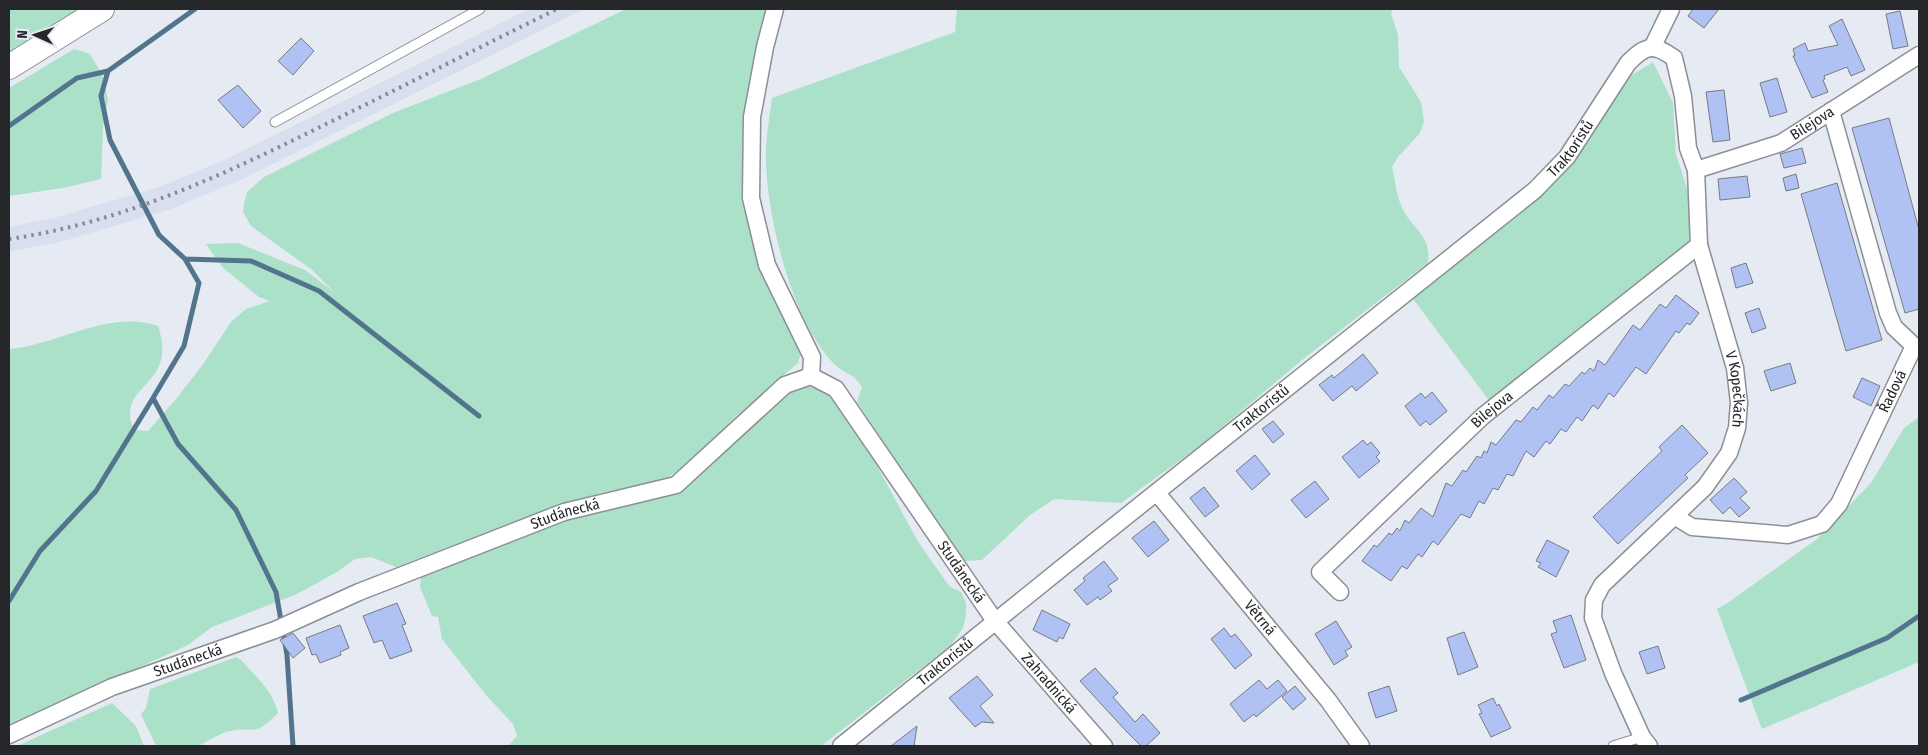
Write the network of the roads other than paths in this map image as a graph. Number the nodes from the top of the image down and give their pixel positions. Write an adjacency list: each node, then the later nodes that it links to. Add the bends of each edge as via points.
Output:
1 (102, 9): 7 (main road)
2 (480, 9): 9 (lane)
3 (775, 9): 13 (street, via 752,117 751,198 767,265 812,357)
4 (1671, 9): 5 (street)
5 (1652, 48): 10 (street, V Kopečkách, via 1661,49 1674,58 1683,96 1688,148); 14 (street, Traktoristů, via 1641,50 1628,63 1567,157 1535,190)
6 (1919, 55): 8 (street, Bilejova)
7 (9, 67)
8 (1831, 111): 10 (street, Bilejova, via 1782,143); 12 (street, Řadová, via 1888,313 1894,327)
9 (275, 122)
10 (1696, 170): 11 (street, V Kopečkách)
11 (1699, 245): 15 (street, V Kopečkách, via 1735,368 1740,403 1729,453 1718,471); 16 (street, Bilejova, via 1483,416 1320,572)
12 (1917, 345): 15 (street, Řadová, via 1839,504 1822,524 1788,535 1692,527)
13 (811, 376): 17 (street, Studánecká, via 836,389); 18 (street, Studánecká, via 785,385 676,485 564,512 358,592 275,630 112,687)
14 (1157, 493): 17 (street, Traktoristů); 22 (street, Větrná, via 1328,700)
15 (1676, 517): 19 (street, V Kopečkách, via 1602,585 1594,600 1593,618 1613,673)
16 (1340, 592)
17 (994, 621): 20 (street, Traktoristů); 21 (street, Zahradnická)
18 (9, 735)
19 (1645, 741): 23 (lane)
20 (841, 746)
21 (1104, 746)
22 (1361, 746)
23 (1613, 746)

